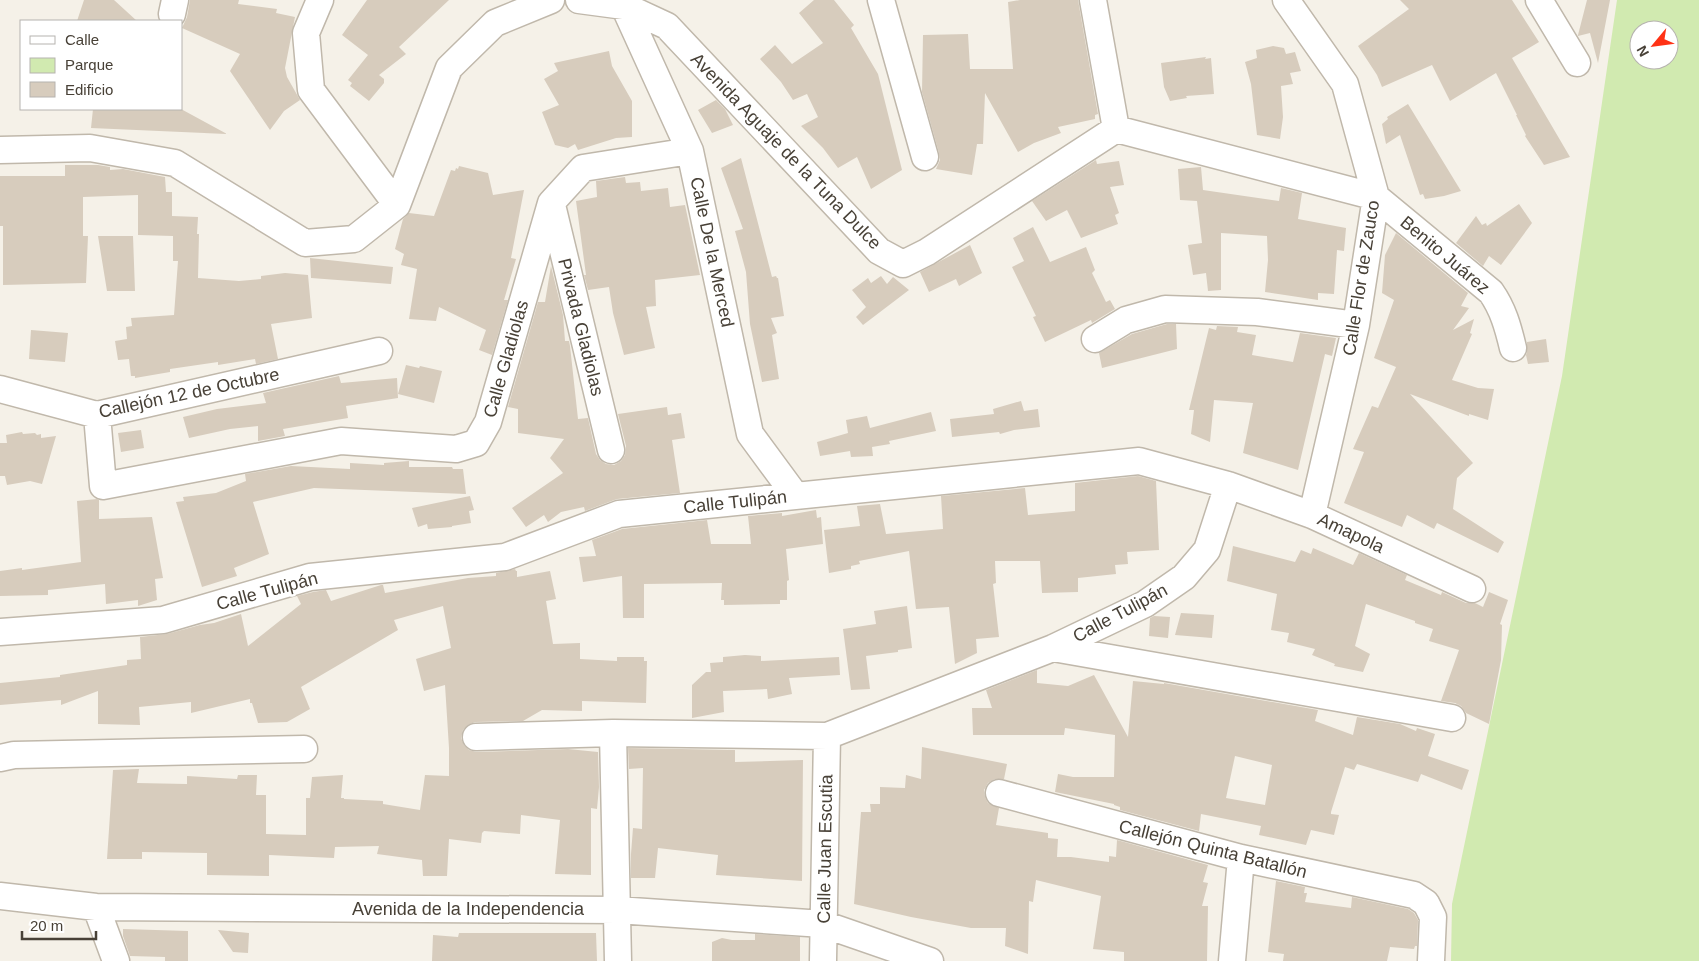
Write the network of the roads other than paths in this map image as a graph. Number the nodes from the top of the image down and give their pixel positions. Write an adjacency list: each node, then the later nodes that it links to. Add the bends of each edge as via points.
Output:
1 (320, 0): 16 (street, via 306,33 311,90)
2 (552, 0): 16 (street, via 495,23 449,68)
3 (580, 0): 8 (street, Avenida Aguaje de la Tuna Dulce)
4 (881, 0): 13 (street)
5 (1093, 0): 10 (street)
6 (1286, 0): 14 (street, Calle Flor de Zauco, via 1345,84)
7 (1539, 0): 9 (street)
8 (624, 6): 10 (street, Avenida Aguaje de la Tuna Dulce, via 666,26 879,251 903,264 928,252); 12 (street, Calle De la Merced)
9 (1577, 63)
10 (1116, 129): 14 (street)
11 (0, 150): 16 (street, via 90,148 175,163 305,243 354,239)
12 (690, 151): 15 (street, Calle Gladiolas, via 583,168); 25 (street, Calle De la Merced, via 750,434)
13 (925, 157)
14 (1376, 197): 17 (street, Calle Flor de Zauco); 19 (street, Benito Juárez, via 1491,292 1506,319)
15 (551, 203): 22 (street, Calle Gladiolas, via 488,422 476,443 456,449 341,441 103,486); 23 (street, Privada Gladiolas)
16 (397, 205)
17 (1356, 325): 18 (street, via 1257,312 1165,309 1126,320); 26 (street, Calle Flor de Zauco)
18 (1095, 338)
19 (1513, 348)
20 (379, 351): 22 (street, Callejón 12 de Octubre)
21 (0, 389): 22 (street, Callejón 12 de Octubre)
22 (96, 415)
23 (611, 450)
24 (1228, 485): 25 (street, Calle Tulipán, via 1139,461); 26 (street, Amapola); 29 (street, Calle Tulipán, via 1207,550 1184,578 1145,604)
25 (795, 495): 28 (street, Calle Tulipán, via 619,514 505,557 310,577 163,620)
26 (1312, 515): 27 (street, Amapola)
27 (1472, 590)
28 (0, 632)
29 (1053, 648): 30 (street, Calle Tulipán); 32 (street, Calle Tulipán)
30 (1452, 718)
31 (613, 732): 32 (street, Calle Tulipán); 33 (street, Calle Tulipán); 40 (street)
32 (827, 736): 41 (street, Calle Juan Escutia)
33 (476, 737)
34 (304, 749): 35 (street, via 14,755)
35 (0, 758)
36 (999, 793): 37 (street, Callejón Quinta Batallón)
37 (1240, 858): 46 (street); 47 (street, Callejón Quinta Batallón, via 1414,895 1426,903 1433,917)
38 (0, 896): 39 (street, Avenida de la Independencia)
39 (96, 907): 40 (street, Avenida de la Independencia); 42 (street)
40 (617, 910): 41 (street, Avenida de la Independencia); 43 (street)
41 (823, 924): 44 (street, Calle Juan Escutia); 45 (street, Avenida de la Independencia)
42 (116, 961)
43 (618, 961)
44 (824, 961)
45 (930, 961)
46 (1232, 961)
47 (1431, 961)

